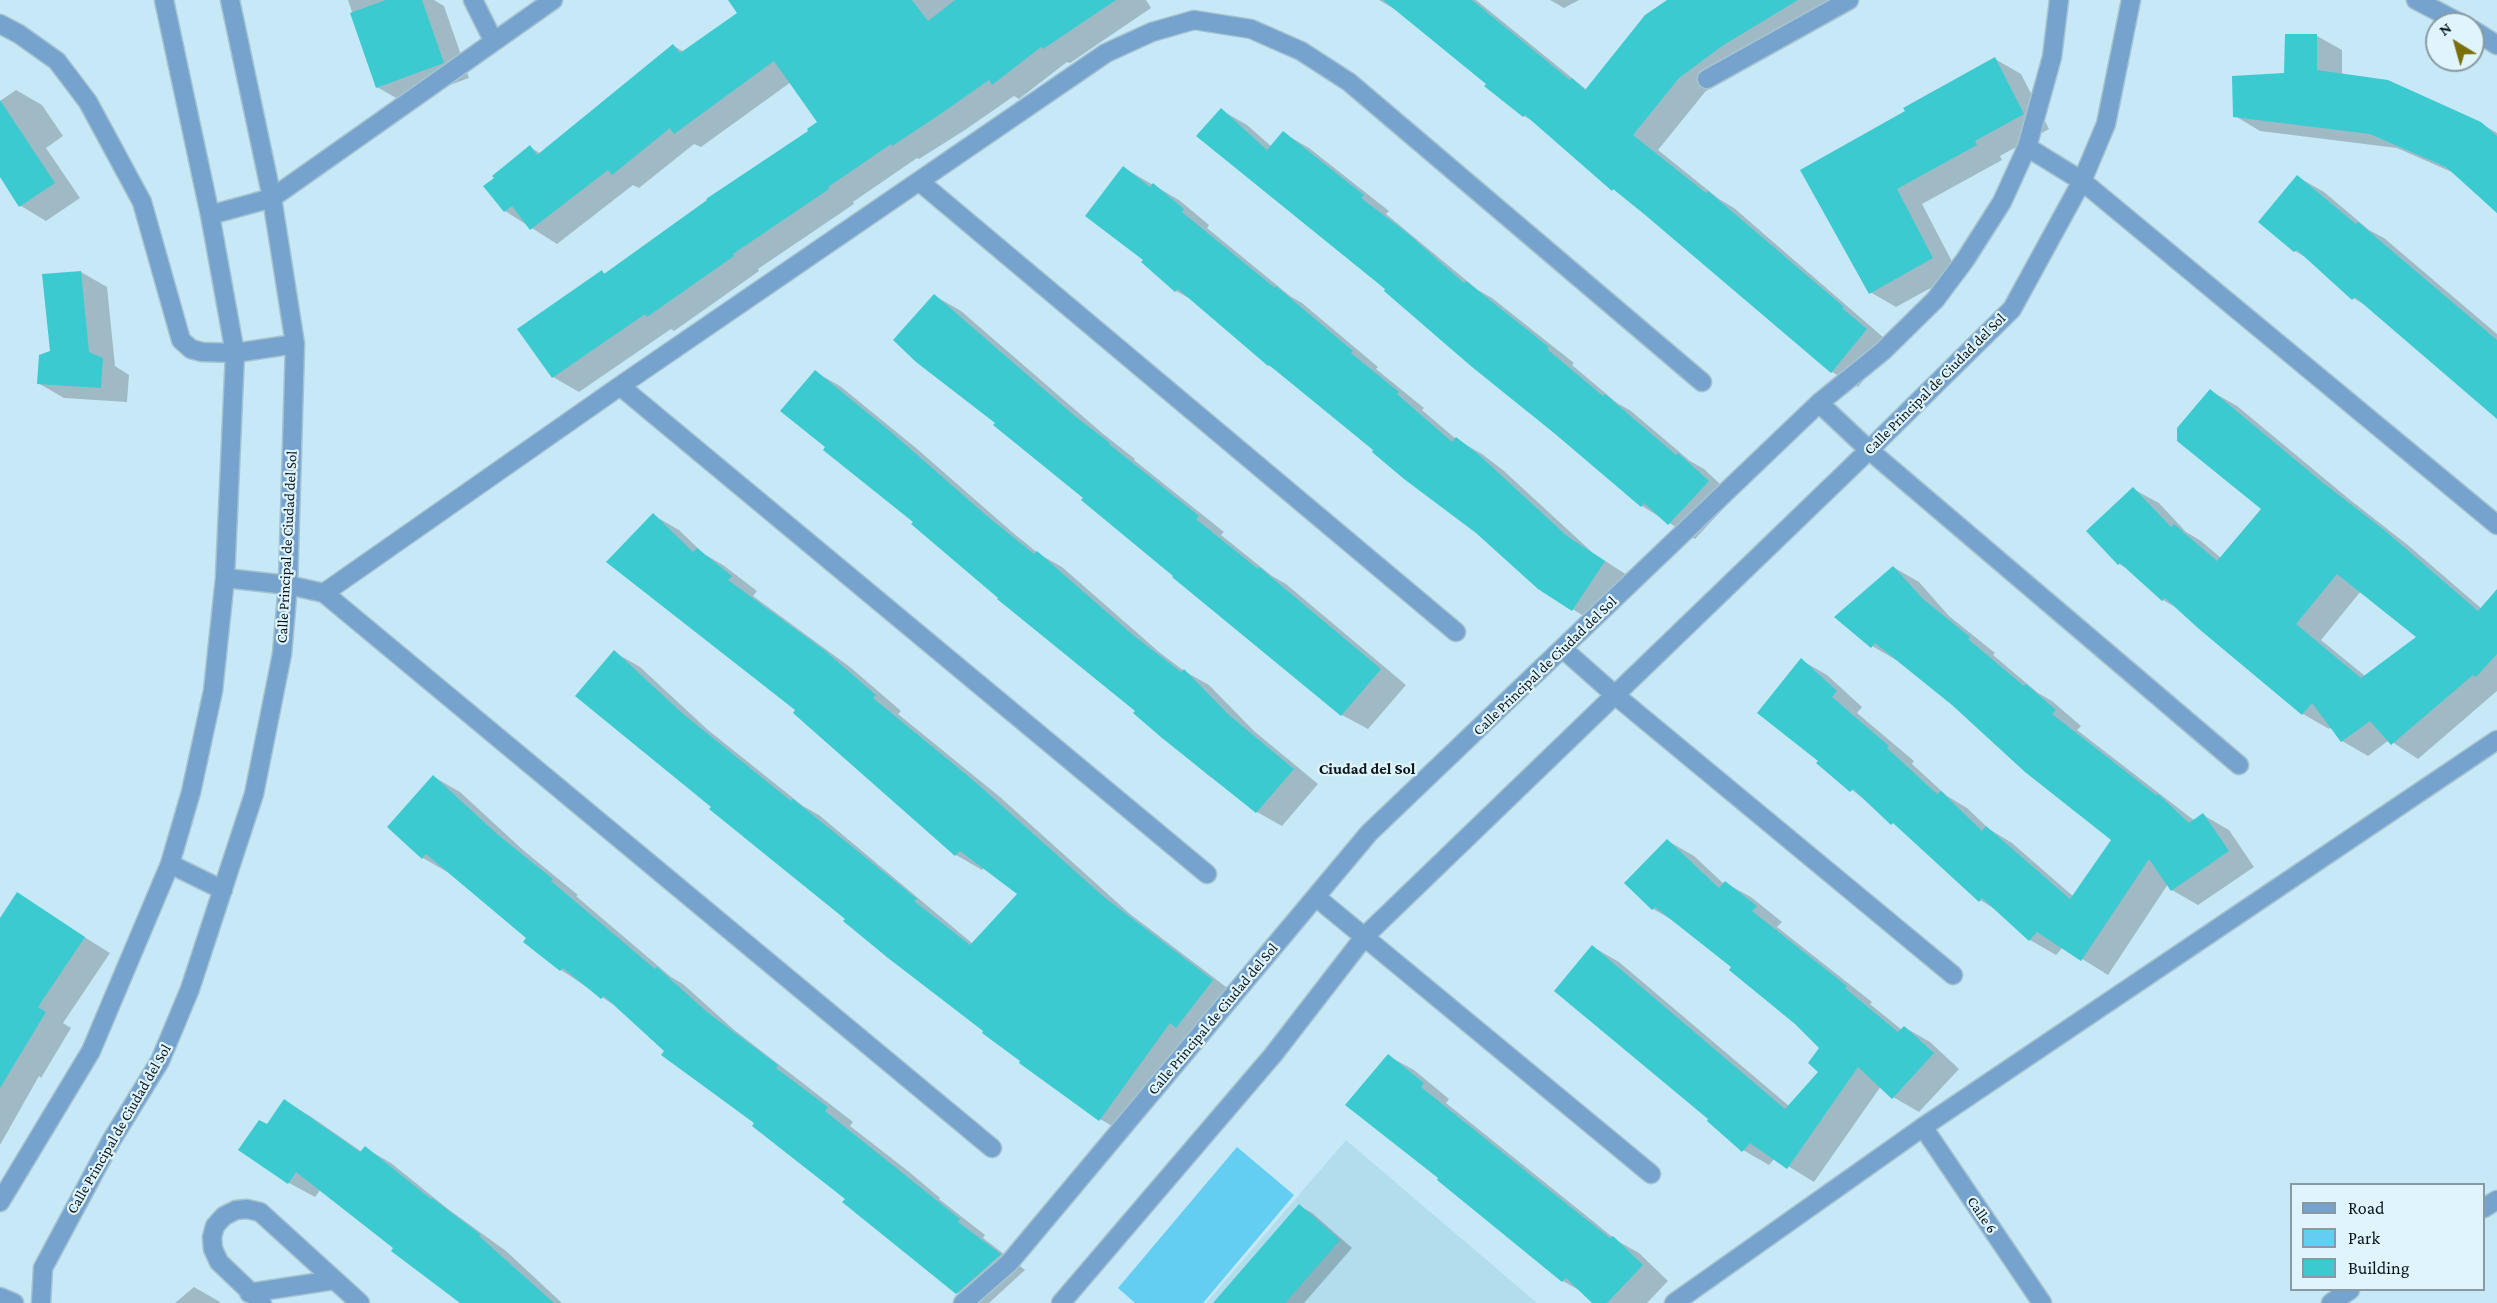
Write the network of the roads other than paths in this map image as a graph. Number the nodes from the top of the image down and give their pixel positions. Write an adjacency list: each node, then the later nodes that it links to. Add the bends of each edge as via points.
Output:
1 (164, 0): 17 (street)
2 (230, 0): 16 (street, Calle Principal de Ciudad del Sol)
3 (473, 0): 11 (street)
4 (553, 0): 11 (street)
5 (1849, 0): 12 (street)
6 (2060, 0): 13 (street, Calle Principal de Ciudad del Sol, via 2052,57)
7 (2131, 0): 14 (street, Calle Principal de Ciudad del Sol, via 2106,124)
8 (2416, 0): 9 (street)
9 (2439, 12)
10 (0, 24): 19 (street, via 57,61 88,102 142,202 181,340 202,352)
11 (493, 40): 16 (street)
12 (1707, 79)
13 (2027, 147): 14 (street); 22 (street, Calle Principal de Ciudad del Sol, via 2002,202 1935,300 1884,351)
14 (2082, 181): 23 (street, Calle Principal de Ciudad del Sol, via 2012,309); 24 (street)
15 (920, 182): 20 (street, via 1106,53 1152,32 1194,20 1251,29 1301,51 1349,82); 21 (street); 28 (street)
16 (272, 198): 17 (street); 18 (street, Calle Principal de Ciudad del Sol)
17 (210, 215): 19 (street)
18 (295, 344): 19 (street); 26 (street, Calle Principal de Ciudad del Sol)
19 (235, 353): 25 (street)
20 (1702, 382)
21 (620, 386): 27 (street); 34 (street)
22 (1819, 403): 23 (street); 29 (street, Calle Principal de Ciudad del Sol)
23 (1869, 450): 30 (street, Calle Principal de Ciudad del Sol); 32 (street)
24 (2497, 525)
25 (225, 578): 26 (street); 33 (street, via 213,691 191,792)
26 (288, 585): 27 (street); 35 (street, Calle Principal de Ciudad del Sol, via 282,654 254,794)
27 (324, 593): 40 (street)
28 (1456, 632)
29 (1563, 649): 30 (street); 36 (street, Calle Principal de Ciudad del Sol, via 1369,833)
30 (1614, 694): 37 (street, Calle Principal de Ciudad del Sol); 38 (street)
31 (2497, 740): 39 (street)
32 (2239, 765)
33 (170, 864): 35 (street); 42 (street, via 91,1051)
34 (1207, 874)
35 (223, 890): 48 (street, Calle Principal de Ciudad del Sol, via 190,989 160,1061 111,1140 43,1268)
36 (1316, 897): 37 (street); 50 (street, Calle Principal de Ciudad del Sol, via 1009,1263)
37 (1365, 936): 41 (street); 51 (street, Calle Principal de Ciudad del Sol, via 1273,1055)
38 (1953, 975)
39 (1923, 1126): 52 (street); 53 (street, Calle 6)
40 (992, 1148)
41 (1651, 1174)
42 (0, 1202)
43 (334, 1280): 46 (street); 46 (street, via 260,1212 236,1210 219,1220 212,1243 219,1262); 49 (street)
44 (2349, 1291): 54 (street)
45 (0, 1297): 47 (street)
46 (255, 1298)
47 (15, 1303)
48 (41, 1303)
49 (360, 1303)
50 (963, 1303)
51 (1061, 1303)
52 (1674, 1303)
53 (2042, 1303)
54 (2331, 1303)

